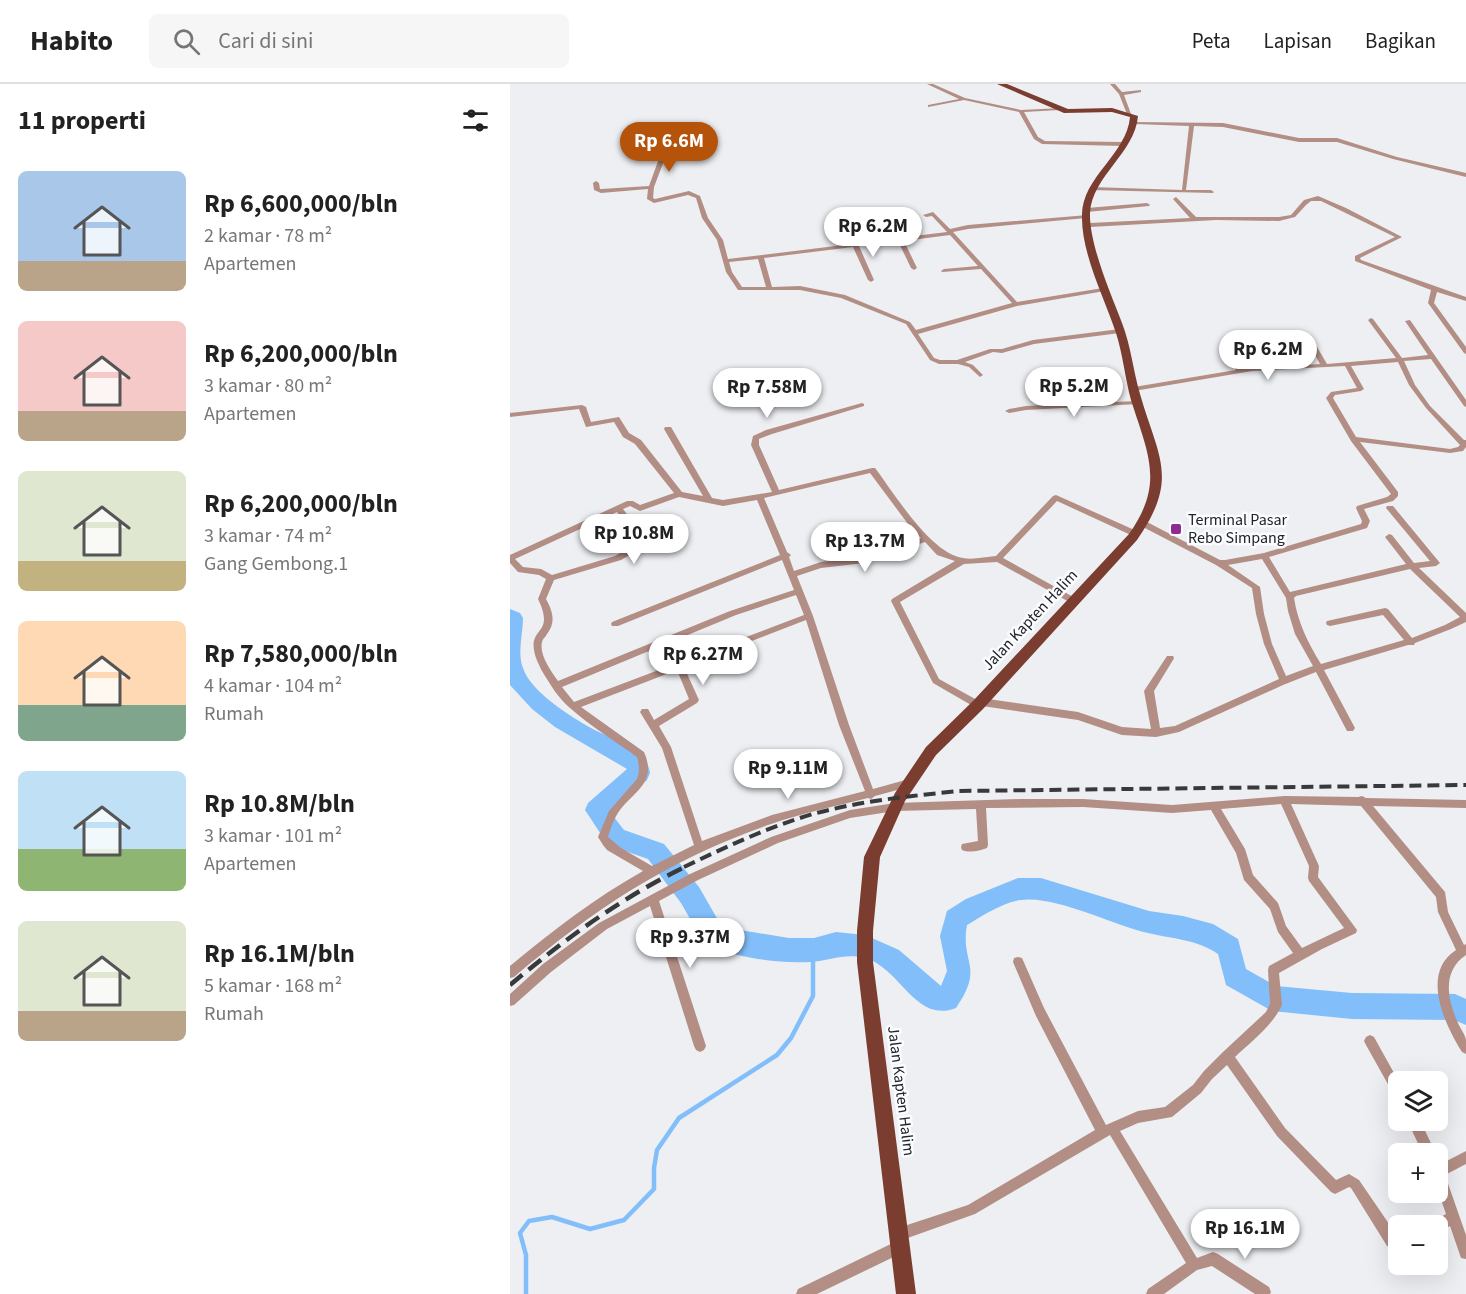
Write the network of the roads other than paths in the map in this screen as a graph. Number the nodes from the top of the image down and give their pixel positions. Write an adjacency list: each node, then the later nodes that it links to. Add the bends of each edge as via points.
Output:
1 (929, 84): 6 (street)
2 (1000, 84): 8 (main road)
3 (1112, 84): 5 (street)
4 (1139, 91): 5 (street)
5 (1121, 94): 10 (street)
6 (964, 99): 7 (street); 9 (street)
7 (930, 106)
8 (1060, 109): 9 (street); 10 (main road, via 1112,110)
9 (1021, 111): 12 (street, via 1036,138 1044,143)
10 (1132, 118): 11 (street); 12 (main road, Jalan Kapten Halim)
11 (1192, 125): 14 (street, via 1223,125 1299,140 1337,140); 18 (street)
12 (1123, 144): 17 (main road, Jalan Kapten Halim)
13 (664, 153): 16 (street)
14 (1466, 175)
15 (596, 183): 16 (street, via 601,191)
16 (651, 187): 30 (street, via 652,200 689,193 698,197 705,218 720,240)
17 (1092, 189): 18 (street); 24 (main road, Jalan Kapten Halim)
18 (1184, 189): 19 (street)
19 (1211, 192)
20 (1176, 199): 25 (street)
21 (1147, 205): 24 (street)
22 (840, 214): 28 (street)
23 (926, 215): 26 (street, via 933,214)
24 (1088, 217): 25 (street); 26 (street); 37 (main road, Jalan Kapten Halim)
25 (1194, 219): 36 (street, via 1281,219 1293,216 1306,201 1325,199 1399,237 1357,257 1358,261)
26 (950, 232): 27 (street); 31 (street)
27 (900, 239): 28 (street); 32 (street)
28 (855, 245): 29 (street); 34 (street)
29 (760, 256): 30 (street); 35 (street)
30 (725, 261): 35 (street, via 740,289)
31 (983, 267): 33 (street); 39 (street)
32 (914, 268)
33 (944, 271)
34 (871, 280)
35 (770, 289): 43 (street, via 800,288 843,296 908,322)
36 (1434, 289): 38 (street); 45 (street, via 1431,303)
37 (1103, 290): 39 (street); 42 (main road, Jalan Kapten Halim)
38 (1466, 299)
39 (1016, 304): 43 (street)
40 (1371, 320): 49 (street)
41 (1408, 321): 48 (street)
42 (1120, 331): 50 (street, via 1033,342); 55 (main road, Jalan Kapten Halim)
43 (914, 333): 50 (street, via 932,358)
44 (1307, 335): 52 (street)
45 (1462, 340): 47 (street)
46 (1229, 351): 53 (street)
47 (1466, 352)
48 (1432, 357): 49 (street); 58 (street)
49 (1400, 360): 51 (street); 63 (street, via 1428,407)
50 (958, 362): 54 (street, via 971,366)
51 (1347, 364): 52 (street); 62 (street, via 1361,389 1333,393 1329,398)
52 (1325, 366): 53 (street)
53 (1240, 371): 55 (street)
54 (980, 375)
55 (1134, 389): 56 (main road, Jalan Kapten Halim)
56 (1137, 403): 59 (street); 72 (main road, Jalan Kapten Halim, via 1154,451 1158,479 1153,508)
57 (862, 405): 66 (street, via 756,438 755,445)
58 (1466, 405)
59 (1009, 411)
60 (510, 416): 67 (street, via 582,406 589,425 615,419 626,435 639,441)
61 (668, 429): 69 (street)
62 (1354, 440): 64 (street); 77 (street, via 1395,497 1360,508 1366,521 1360,528)
63 (1465, 443): 64 (street)
64 (1456, 451): 65 (street)
65 (1465, 457)
66 (776, 492): 68 (street); 75 (street, via 872,470)
67 (679, 494): 69 (street); 70 (street, via 640,508 630,503)
68 (760, 496): 69 (street, via 723,503); 76 (street)
69 (709, 500)
70 (618, 508): 83 (street, via 642,544 618,558); 83 (street, via 510,558 521,570 541,572)
71 (1390, 508): 81 (street, via 1436,563)
72 (1144, 524): 73 (main road, Jalan Kapten Halim); 80 (street)
73 (1136, 534): 78 (street, via 1056,498); 86 (main road, Jalan Kapten Halim)
74 (1389, 537): 81 (street)
75 (926, 539): 79 (street, via 940,553); 82 (street, via 864,560 821,565)
76 (787, 555): 82 (street); 90 (street)
77 (1264, 556): 80 (street); 85 (street)
78 (998, 559): 79 (street); 86 (street)
79 (962, 561): 97 (street, via 895,601 936,681)
80 (1219, 563): 95 (street, via 1256,587 1268,644)
81 (1412, 566): 85 (street, via 1293,594); 88 (street)
82 (793, 574): 84 (street)
83 (551, 578): 96 (street, via 542,599 550,618 538,647)
84 (799, 591): 87 (street); 96 (street, via 733,613)
85 (1290, 598): 94 (street, via 1296,631)
86 (1074, 601): 97 (main road, Jalan Kapten Halim)
87 (809, 616): 93 (street); 104 (street)
88 (1466, 618): 91 (street)
89 (1330, 623): 91 (street, via 1384,610)
90 (615, 624)
91 (1412, 643): 94 (street)
92 (1170, 658): 102 (street, via 1149,691)
93 (679, 665): 98 (street); 100 (street, via 694,700)
94 (1318, 668): 95 (street); 101 (street)
95 (1284, 681): 102 (street, via 1182,727)
96 (556, 686): 98 (street)
97 (979, 703): 102 (street, via 1078,716 1122,731); 103 (main road, Jalan Kapten Halim, via 931,751)
98 (573, 706): 113 (street, via 640,754 646,767 642,779 612,814 605,842)
99 (645, 712): 100 (street)
100 (655, 724): 111 (street)
101 (1350, 728)
102 (1156, 733)
103 (909, 783): 104 (street); 109 (main road, Jalan Kapten Halim)
104 (871, 795): 111 (street, via 790,813)
105 (1284, 800): 106 (street); 110 (street); 116 (street, via 1314,866 1313,878 1352,930)
106 (1362, 800): 107 (street); 115 (street, via 1441,895 1443,912)
107 (1466, 804)
108 (981, 806): 109 (street); 110 (street, via 1083,802 1172,809); 112 (street, via 983,844)
109 (895, 807): 114 (street, via 814,825); 132 (main road, Jalan Kapten Halim, via 872,857 865,962)
110 (1214, 807): 116 (street, via 1241,852 1248,877 1274,906 1282,929)
111 (699, 846): 113 (street)
112 (966, 847)
113 (655, 868): 118 (street, via 572,922)
114 (653, 900): 119 (street, via 603,926); 121 (street)
115 (1464, 950): 122 (street, via 1450,957 1443,994 1456,1034)
116 (1300, 954): 123 (street, via 1272,970 1276,1005 1270,1016)
117 (1017, 962): 125 (street, via 1040,1012)
118 (510, 973)
119 (510, 1001)
120 (1370, 1041): 124 (street)
121 (700, 1046)
122 (1466, 1048)
123 (1227, 1056): 125 (street, via 1168,1113 1138,1117); 131 (street, via 1281,1132 1335,1188 1349,1180 1355,1184)
124 (1388, 1073)
125 (1107, 1130): 132 (street, via 971,1210); 134 (street)
126 (1466, 1157): 127 (street)
127 (1448, 1166)
128 (1448, 1201): 129 (street)
129 (1454, 1218): 130 (street); 133 (street)
130 (1448, 1221)
131 (1388, 1235)
132 (900, 1240): 136 (street); 137 (main road, Jalan Kapten Halim)
133 (1466, 1253)
134 (1194, 1265): 135 (street, via 1217,1260); 138 (street)
135 (1264, 1292)
136 (803, 1294)
137 (906, 1294)
138 (1153, 1294)

